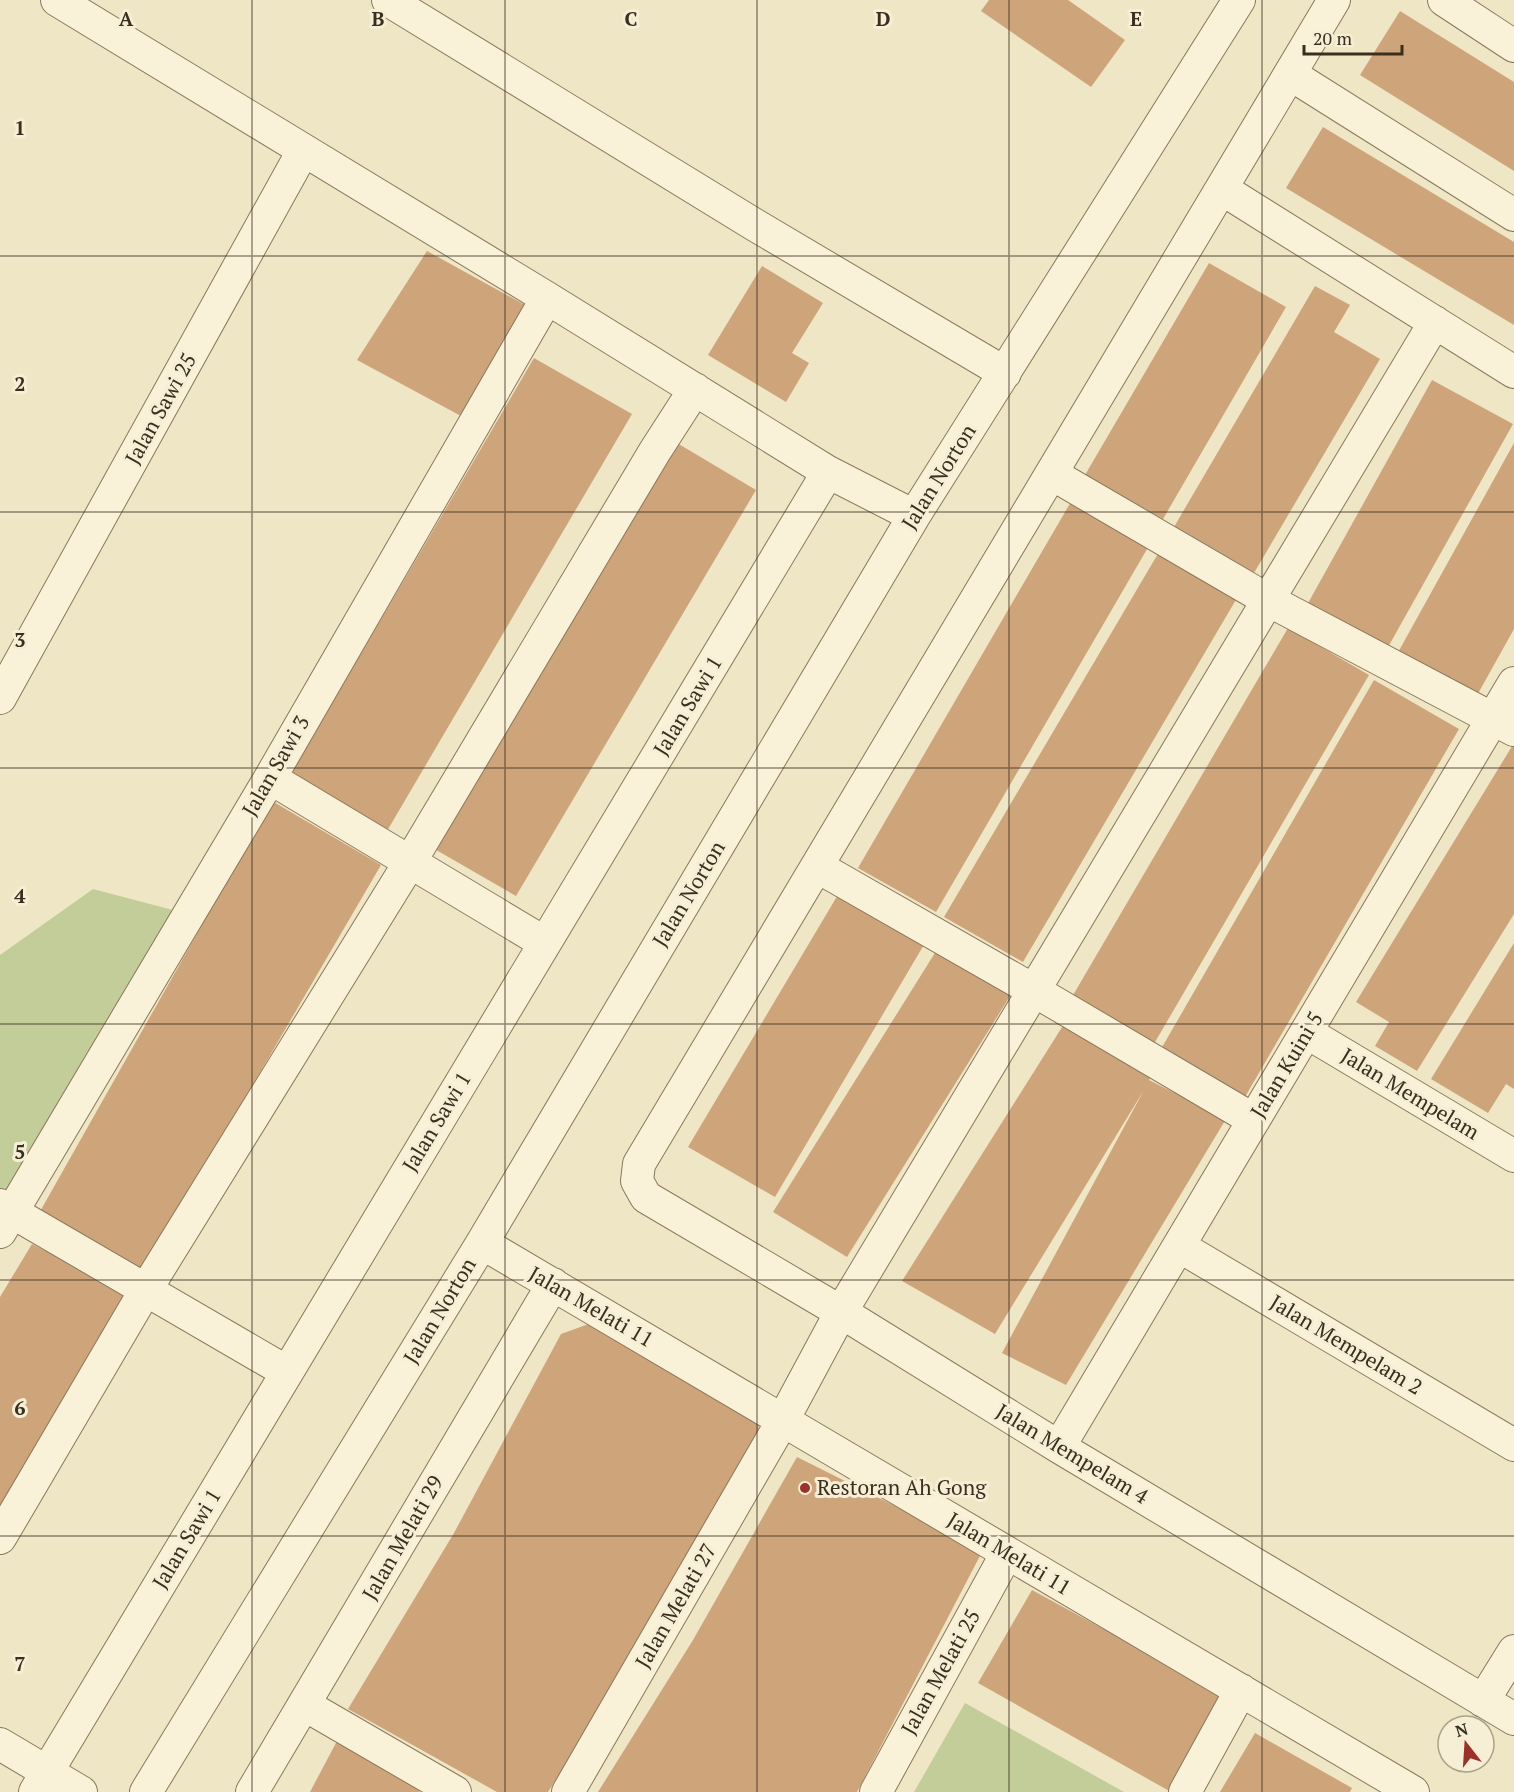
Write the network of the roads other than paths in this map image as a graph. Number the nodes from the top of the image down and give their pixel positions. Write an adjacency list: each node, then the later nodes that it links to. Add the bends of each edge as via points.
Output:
1 (57, 0): 8 (street)
2 (388, 0): 13 (street, via 755,225)
3 (1239, 0): 13 (street, Jalan Norton)
4 (1335, 0): 7 (street)
5 (1444, 0): 6 (street)
6 (1514, 46)
7 (1290, 74): 9 (street); 10 (street)
8 (303, 151): 11 (street); 20 (street, Jalan Sawi 25)
9 (1222, 189): 12 (street); 17 (street)
10 (1514, 214)
11 (547, 298): 15 (street); 24 (street, Jalan Sawi 3)
12 (1435, 322): 14 (street); 19 (street, Jalan Melati 27)
13 (1005, 372): 18 (street, Jalan Norton)
14 (1514, 372)
15 (695, 389): 16 (street); 25 (street)
16 (828, 472): 18 (street); 27 (street, Jalan Sawi 1)
17 (1052, 474): 19 (street); 26 (street)
18 (915, 516): 33 (street, Jalan Norton)
19 (1268, 600): 23 (street); 28 (street, Jalan Melati 27)
20 (10, 661): 22 (street, Jalan Sawi 25)
21 (1514, 682): 23 (street, Jalan Kuini 5)
22 (0, 698)
23 (1503, 724): 29 (street, Jalan Kuini 5)
24 (270, 778): 25 (street); 32 (street, Jalan Sawi 3)
25 (410, 862): 27 (street); 36 (street)
26 (818, 867): 28 (street); 37 (street, Jalan Mempelam 4, via 639,1164 637,1181 645,1197)
27 (545, 943): 38 (street, Jalan Sawi 1)
28 (1033, 990): 30 (street); 37 (street, Jalan Melati 27)
29 (1306, 1032): 30 (street, Jalan Kuini 5); 31 (street, Jalan Mempelam)
30 (1254, 1120): 34 (street, Jalan Kuini 5)
31 (1514, 1156)
32 (4, 1216): 36 (street)
33 (482, 1243): 35 (street, Jalan Melati 11); 52 (street, Jalan Norton)
34 (1179, 1246): 40 (street, Jalan Mempelam 2); 41 (street, Jalan Kuini 5)
35 (553, 1284): 39 (street, Jalan Melati 11); 47 (street, Jalan Melati 29)
36 (145, 1291): 38 (street); 42 (street)
37 (841, 1312): 39 (street, Jalan Melati 27); 41 (street, Jalan Mempelam 4)
38 (287, 1372): 50 (street, Jalan Sawi 1)
39 (783, 1420): 43 (street, Jalan Melati 11); 55 (street, Jalan Melati 27)
40 (1514, 1445)
41 (1059, 1447): 46 (street, Jalan Mempelam 4)
42 (0, 1538)
43 (1007, 1553): 45 (street, Jalan Melati 11); 56 (street, Jalan Melati 25)
44 (1514, 1651): 46 (street)
45 (1241, 1690): 57 (street); 58 (street, Jalan Melati 11)
46 (1483, 1701): 48 (street, Jalan Mempelam 4)
47 (305, 1706): 53 (street, Jalan Melati 29); 54 (street)
48 (1514, 1719)
49 (0, 1744): 50 (street)
50 (41, 1782): 51 (street)
51 (81, 1792)
52 (146, 1792)
53 (252, 1792)
54 (455, 1792)
55 (568, 1792)
56 (876, 1792)
57 (1185, 1792)
58 (1413, 1792)

